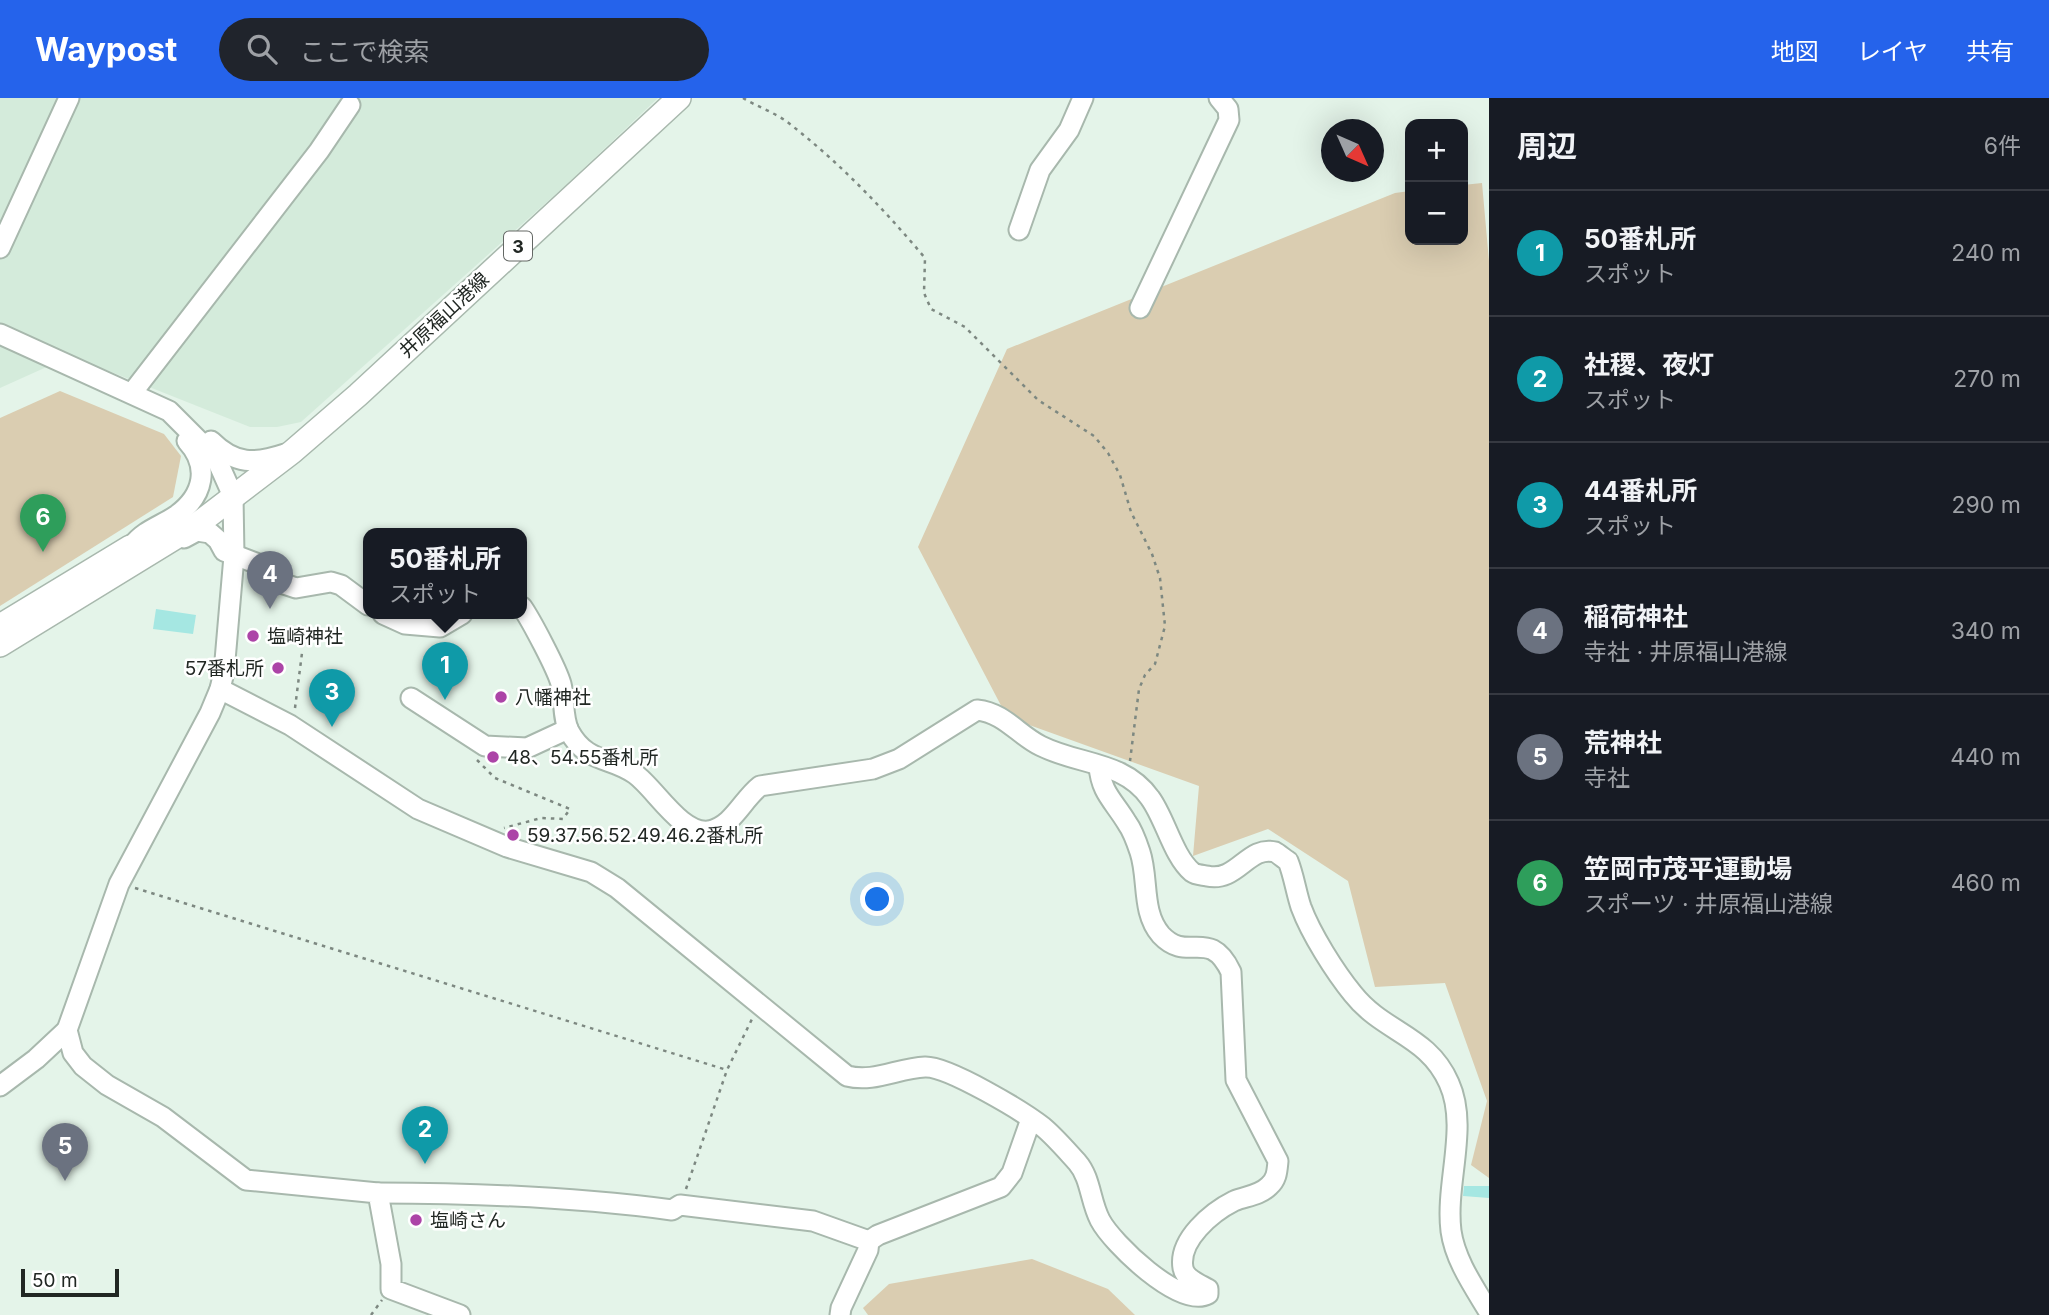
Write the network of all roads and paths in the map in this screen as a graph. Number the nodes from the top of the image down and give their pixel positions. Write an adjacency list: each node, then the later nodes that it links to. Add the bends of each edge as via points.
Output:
1 (69, 98): 8 (street)
2 (679, 98): 13 (main road, 井原福山港線 / 3)
3 (743, 98): 31 (path, via 783,119 869,193 902,230 925,258 923,293 931,309 965,327 1038,400 1094,436 1108,453 1160,578 1165,626 1155,664 1139,689 1131,758)
4 (1083, 98): 7 (street, via 1069,130 1040,170)
5 (1219, 98): 9 (street, via 1228,109 1229,120)
6 (350, 105): 11 (street)
7 (1019, 230)
8 (0, 247)
9 (1140, 308)
10 (0, 334): 11 (street)
11 (132, 393): 12 (street)
12 (169, 411): 13 (street, via 183,414 226,455 262,461); 14 (street, via 216,458); 15 (street, via 176,429 196,451 202,474 199,486 176,516 140,536)
13 (292, 452): 14 (main road, 井原福山港線 / 3)
14 (233, 496): 15 (main road, 井原福山港線 / 3); 16 (main road, 井原福山港線 / 3); 17 (street)
15 (132, 546): 22 (main road, 井原福山港線 / 3)
16 (158, 548): 17 (street, via 203,531); 23 (main road, 井原福山港線 / 3)
17 (234, 556): 18 (street, via 261,565 278,582 296,588 331,582); 25 (street)
18 (363, 600)
19 (527, 617): 28 (street, via 561,683)
20 (394, 619): 21 (street, via 440,627)
21 (454, 619)
22 (0, 626)
23 (0, 645)
24 (302, 653): 27 (path)
25 (220, 689): 27 (street); 33 (street)
26 (411, 698): 28 (street, via 485,746 527,748)
27 (290, 725): 32 (street, via 418,809)
28 (568, 729): 30 (street, via 580,748 635,774 685,824 707,831 731,820 760,786 873,769 899,759 978,710 1004,718 1045,748)
29 (477, 760): 32 (path, via 495,778 570,809 563,819 541,818 497,830)
30 (1099, 766): 31 (street); 38 (street, via 1104,791 1129,824 1141,855 1149,914 1155,926 1171,944 1214,948 1224,956 1231,972 1236,1080 1278,1161 1277,1175 1261,1193 1234,1201 1201,1225 1185,1248 1183,1269 1190,1280 1208,1289 1203,1297 1195,1296 1151,1275 1119,1246 1098,1217 1086,1173)
31 (1124, 773): 42 (street, via 1151,798 1194,874 1229,875 1260,853 1274,852 1288,861 1313,933 1353,994 1385,1024 1424,1046 1438,1062 1457,1105 1451,1231 1456,1254)
32 (490, 841): 34 (street, via 591,872)
33 (119, 884): 35 (street); 36 (path)
34 (759, 1004): 36 (path); 38 (street, via 847,1076 862,1080 928,1067)
35 (67, 1030): 37 (street); 39 (street, via 73,1053 83,1066 163,1116 246,1180)
36 (727, 1070): 40 (path)
37 (0, 1086)
38 (1031, 1119): 41 (street, via 1012,1173 1001,1187)
39 (378, 1193): 40 (street, via 468,1193 672,1210); 43 (street, via 391,1289)
40 (680, 1205): 41 (street, via 813,1220)
41 (869, 1241): 44 (street)
42 (1489, 1312)
43 (458, 1315)
44 (840, 1315)

